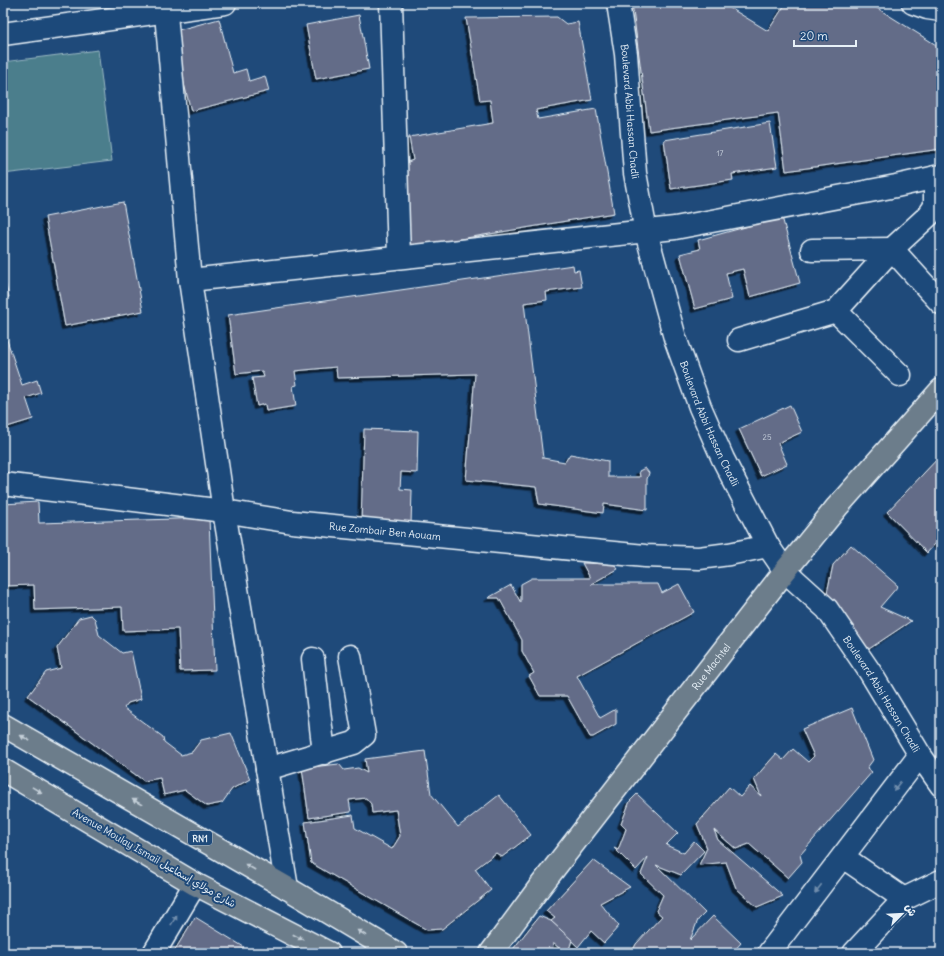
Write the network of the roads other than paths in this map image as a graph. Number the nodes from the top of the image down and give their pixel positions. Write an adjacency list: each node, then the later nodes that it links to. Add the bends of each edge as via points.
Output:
1 (224, 3): 5 (street)
2 (391, 3): 13 (street)
3 (618, 3): 10 (street, Boulevard Abbi Hassan Chadli, via 626,54 635,173)
4 (913, 3): 6 (street)
5 (165, 7): 7 (street); 14 (street)
6 (941, 10)
7 (3, 34)
8 (938, 176): 9 (street); 10 (street)
9 (935, 220): 11 (street)
10 (646, 232): 13 (street); 22 (street, Boulevard Abbi Hassan Chadli, via 660,291 700,407 723,459)
11 (892, 249): 12 (street); 15 (street); 16 (street)
12 (812, 250)
13 (399, 256): 14 (street)
14 (190, 280): 21 (street)
15 (941, 303)
16 (836, 311): 17 (street); 18 (street)
17 (739, 340)
18 (900, 375)
19 (941, 390): 23 (main road, Rue Machtel, via 837,507)
20 (3, 484): 21 (street, Rue Zombair Ben Aouam)
21 (224, 511): 22 (street, Rue Zombair Ben Aouam, via 292,522 384,532 645,556 699,558); 29 (street)
22 (768, 546): 23 (street, Boulevard Abbi Hassan Chadli)
23 (785, 571): 28 (street, Boulevard Abbi Hassan Chadli, via 827,609 870,672); 40 (main road, Rue Machtel)
24 (350, 656): 27 (street, via 364,735 354,743)
25 (313, 659): 27 (street)
26 (3, 725): 35 (main road, RN1, one-way to 26)
27 (324, 753): 29 (street)
28 (920, 755): 31 (street, Boulevard Abbi Hassan Chadli); 32 (street, one-way to 32)
29 (267, 769): 35 (street)
30 (3, 770): 34 (main road, Avenue Moulay Ismail شارع مولاي إسماعيل, one-way to 34)
31 (941, 786)
32 (843, 856): 36 (street); 41 (street, one-way to 41)
33 (941, 881): 36 (street)
34 (196, 884): 37 (street, one-way to 34); 38 (main road, Avenue Moulay Ismail شارع مولاي إسماعيل, one-way to 38)
35 (287, 888): 39 (main road, RN1, one-way to 35)
36 (904, 899): 42 (street)
37 (154, 953)
38 (329, 953)
39 (396, 953)
40 (491, 953)
41 (769, 953)
42 (854, 953)

